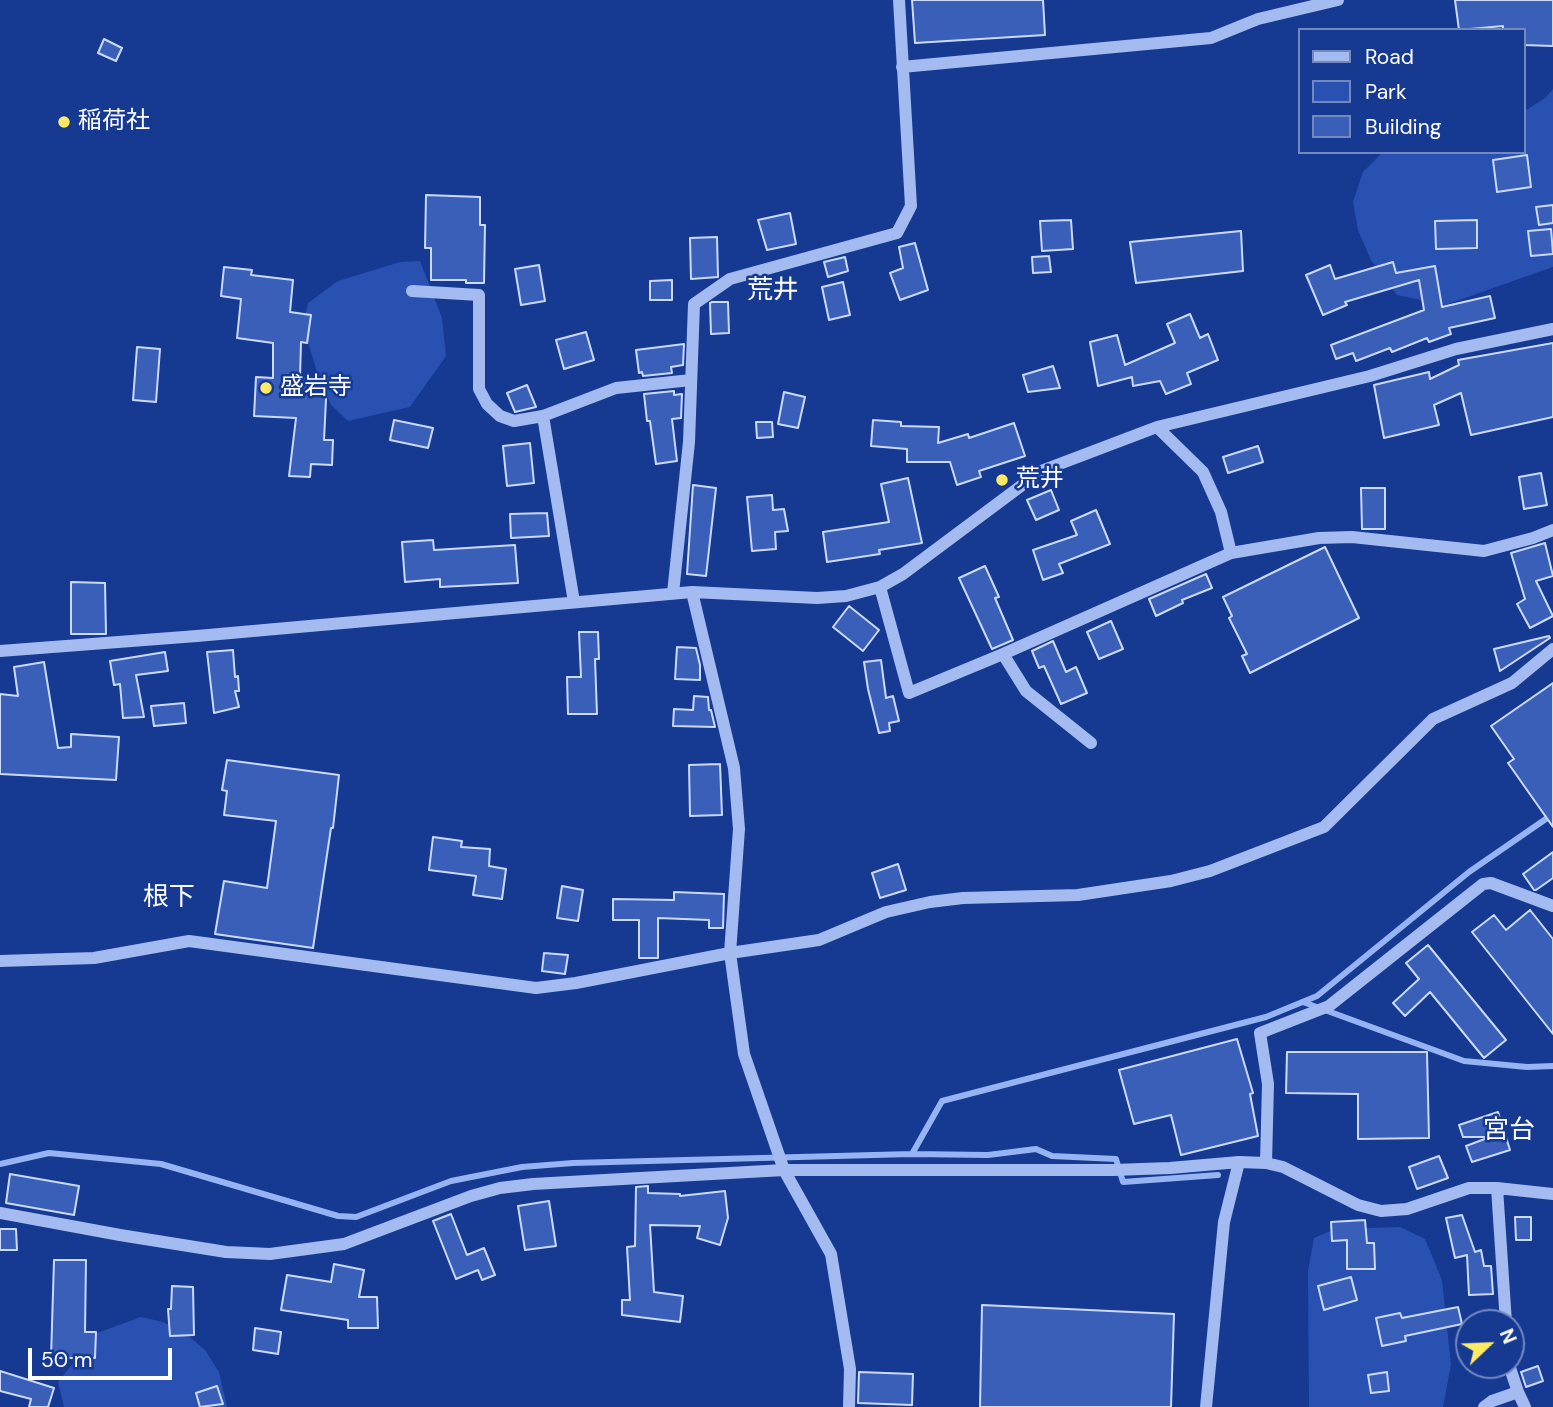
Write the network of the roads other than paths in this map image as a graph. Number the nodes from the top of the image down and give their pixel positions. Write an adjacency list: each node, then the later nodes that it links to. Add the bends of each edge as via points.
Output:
1 (900, 0): 3 (street)
2 (1338, 0): 3 (street, via 1258,19 1211,38)
3 (902, 67): 6 (street, via 911,206 897,233 730,279 694,304)
4 (412, 291): 7 (street, via 479,295 479,389 500,416 514,421)
5 (1553, 329): 8 (street, via 1456,349 1370,376)
6 (691, 380): 7 (street, via 615,388); 13 (street)
7 (542, 415): 14 (street)
8 (1157, 427): 10 (street, via 1203,472 1221,512); 11 (street, via 1041,471)
9 (1553, 530): 10 (street, via 1484,551 1352,537)
10 (1231, 553): 17 (street)
11 (880, 587): 12 (street, via 817,598); 17 (street, via 909,693)
12 (692, 592): 13 (street); 20 (street, via 734,768 738,829)
13 (673, 593): 14 (street)
14 (575, 602): 16 (street)
15 (1553, 649): 20 (street, via 1512,683 1433,719 1324,827 1210,871 1078,895 930,902 886,912 819,940)
16 (0, 651)
17 (1003, 654): 18 (street, via 1026,691)
18 (1091, 743)
19 (1553, 906): 23 (street, via 1483,884 1329,1006 1260,1033 1268,1084)
20 (730, 953): 21 (street, via 536,988 189,942 94,958); 24 (street, via 744,1054)
21 (0, 961)
22 (1239, 1162): 23 (street); 24 (street, via 1113,1170); 32 (street, via 1224,1222)
23 (1266, 1163): 25 (street, via 1381,1211 1407,1209 1469,1188)
24 (784, 1170): 27 (street, via 500,1188 344,1244 270,1254 226,1252); 31 (street, via 831,1254 850,1369)
25 (1497, 1188): 26 (street); 28 (street)
26 (1553, 1194)
27 (0, 1213)
28 (1505, 1309)
29 (1514, 1379): 30 (street)
30 (1518, 1392): 33 (street); 34 (street)
31 (849, 1407)
32 (1206, 1407)
33 (1484, 1407)
34 (1525, 1407)

